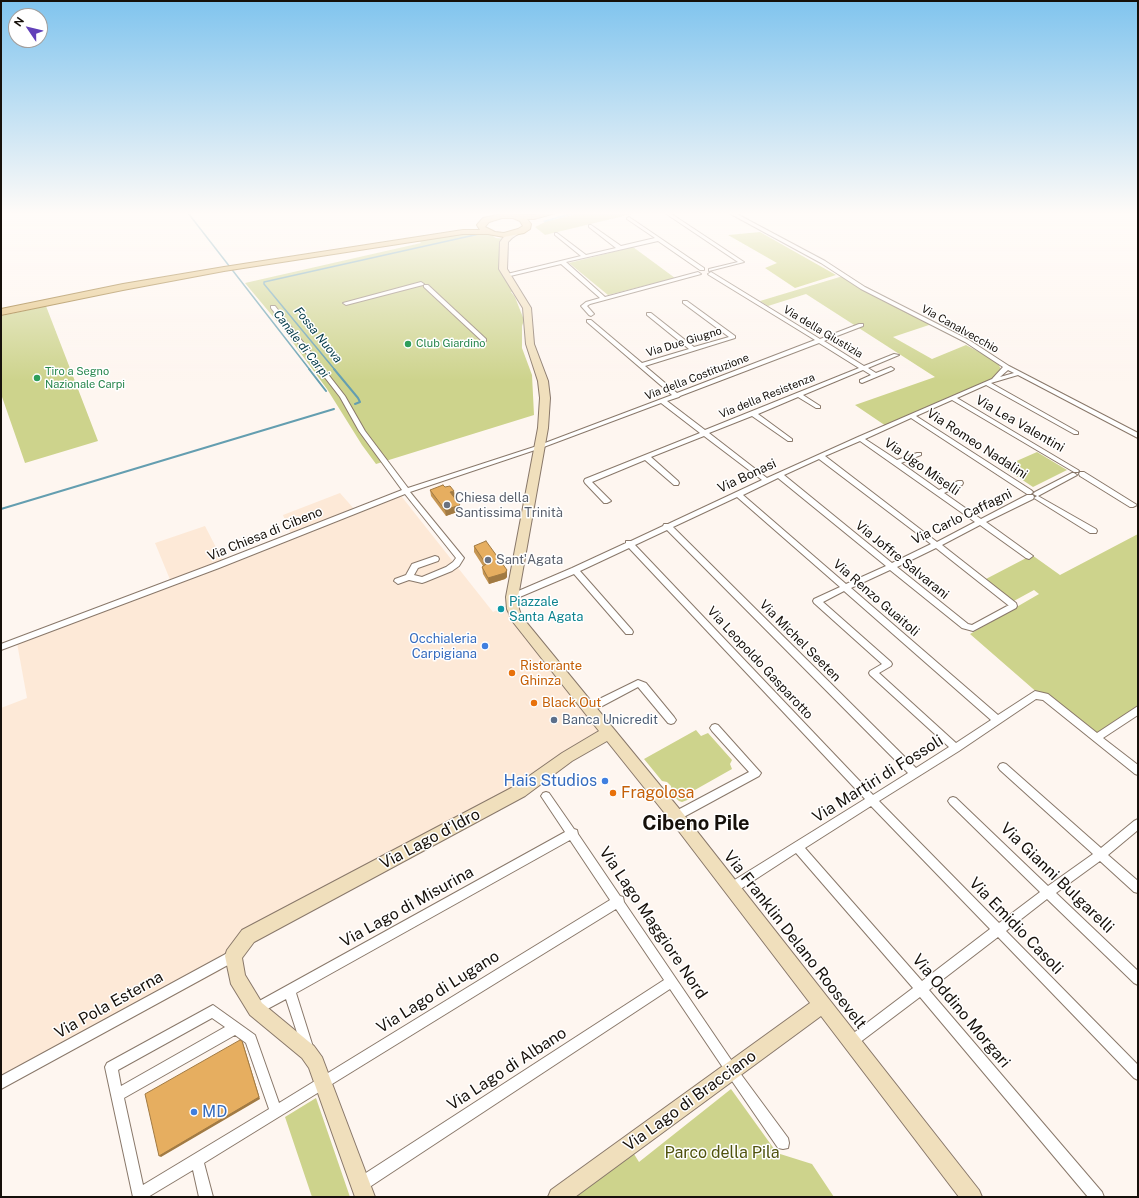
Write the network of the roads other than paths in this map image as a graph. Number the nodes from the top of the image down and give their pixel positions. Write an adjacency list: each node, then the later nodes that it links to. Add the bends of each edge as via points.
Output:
1 (225, 269): 14 (main road)
2 (504, 269): 9 (main road)
3 (532, 269): 9 (street)
4 (570, 269): 10 (street)
5 (702, 269): 8 (street, Via della Giustizia); 8 (street, via 697,271)
6 (721, 269): 8 (street)
7 (834, 269): 25 (street, Via Canalvecchio, via 863,288 967,342)
8 (706, 274): 10 (street); 20 (street, Via della Giustizia)
9 (506, 275): 44 (main road, Via Franklin Delano Roosevelt, via 528,308 530,344 544,389 545,412)
10 (604, 299): 15 (street, via 584,306)
11 (685, 302): 21 (street, Via Due Giugno, via 732,337)
12 (346, 303): 19 (street, via 423,285)
13 (273, 307): 54 (street, via 343,397 362,432)
14 (1, 312)
15 (591, 314)
16 (649, 314): 21 (street)
17 (589, 321): 23 (street)
18 (861, 325): 20 (street, Via della Costituzione)
19 (484, 340)
20 (818, 341): 24 (street, Via della Giustizia); 33 (street, Via della Costituzione)
21 (693, 349): 23 (street, Via Due Giugno)
22 (896, 355): 24 (street, Via della Resistenza)
23 (641, 365): 33 (street)
24 (864, 368): 28 (street, Via della Giustizia); 32 (street, Via della Resistenza)
25 (1007, 368): 27 (street, Via Canalvecchio); 29 (street, Via Bonasi)
26 (890, 369): 28 (street)
27 (1019, 373): 29 (street, Via Bonasi); 41 (street, Via Canalvecchio)
28 (875, 375): 30 (street)
29 (994, 380): 31 (street, Via Bonasi)
30 (862, 381)
31 (986, 383): 34 (street, Via Bonasi); 39 (street)
32 (799, 395): 36 (street); 37 (street, Via della Resistenza)
33 (677, 396): 35 (street, Via della Costituzione)
34 (953, 398): 38 (street, Via Bonasi); 49 (street, Via Lea Valentini)
35 (663, 401): 40 (street); 44 (street, Via della Costituzione)
36 (818, 407)
37 (754, 414): 40 (street, Via della Resistenza); 43 (street)
38 (912, 416): 42 (street, Via Bonasi); 57 (street, Via Romeo Nadalini)
39 (1076, 433)
40 (704, 434): 47 (street, Via della Resistenza); 51 (street)
41 (1138, 436)
42 (860, 438): 46 (street, Via Bonasi); 48 (street, Via Ugo Miselli)
43 (790, 440)
44 (539, 448): 54 (street, Via Chiesa di Cibeno); 72 (main road, Via Franklin Delano Roosevelt)
45 (919, 454): 48 (street)
46 (820, 456): 50 (street, Via Bonasi); 64 (street)
47 (646, 458): 53 (street); 58 (street, Via della Resistenza, via 587,482)
48 (896, 463): 55 (street, Via Ugo Miselli)
49 (1077, 473): 57 (street, Via Carlo Caffagni); 59 (street, Via Lea Valentini)
50 (779, 475): 51 (street, Via Bonasi); 67 (street, Via Joffre Salvarani)
51 (767, 481): 56 (street, Via Bonasi)
52 (960, 482): 55 (street)
53 (676, 483)
54 (406, 491): 69 (street, via 460,558 449,569 422,580); 74 (street, Via Chiesa di Cibeno)
55 (939, 493): 60 (street, Via Ugo Miselli)
56 (738, 494): 61 (street, Via Bonasi); 71 (street, Via Renzo Guaitoli)
57 (1034, 495): 60 (street, Via Carlo Caffagni); 62 (street, Via Romeo Nadalini)
58 (607, 501)
59 (1133, 505)
60 (981, 522): 64 (street, Via Carlo Caffagni); 65 (street, Via Ugo Miselli)
61 (667, 526): 63 (street, Via Bonasi); 85 (street, Via Michel Seeten)
62 (1093, 531)
63 (630, 543): 68 (street, Via Bonasi); 87 (street, Via Leopoldo Gasparotto)
64 (936, 544): 67 (street, Via Carlo Caffagni); 67 (street, Via Joffre Salvarani, via 1012,602 1013,606 969,628)
65 (1029, 556)
66 (435, 558): 69 (street, via 415,566)
67 (891, 566): 71 (street, Via Carlo Caffagni)
68 (575, 570): 72 (street, Via Bonasi); 73 (street)
69 (409, 577): 70 (street)
70 (398, 581)
71 (846, 588): 78 (street, Via Renzo Guaitoli); 82 (street, Via Carlo Caffagni, via 817,601 888,664 873,673)
72 (512, 598): 75 (main road, Via Franklin Delano Roosevelt, via 512,609 517,620)
73 (629, 632)
74 (1, 647)
75 (588, 709): 77 (street, via 638,683 643,685); 80 (main road, Via Franklin Delano Roosevelt)
76 (1138, 710): 81 (street)
77 (671, 720)
78 (997, 720): 81 (street, Via Martiri di Fossoli, via 1038,694); 82 (street, Via Martiri di Fossoli)
79 (715, 728): 89 (street, via 756,773)
80 (608, 733): 89 (main road, Via Franklin Delano Roosevelt); 99 (main road, Via Lago d'Idro, via 567,757 520,790 248,936)
81 (1096, 738): 84 (street)
82 (956, 748): 85 (street, Via Martiri di Fossoli)
83 (1003, 766): 93 (street)
84 (1138, 771)
85 (915, 773): 87 (street, Via Martiri di Fossoli)
86 (546, 796): 91 (street, Via Lago Maggiore Nord)
87 (872, 800): 92 (street, Via Martiri di Fossoli); 98 (street, Via Emidio Casoli)
88 (953, 801): 96 (street, Via Gianni Bulgarelli)
89 (676, 816): 94 (main road, Via Franklin Delano Roosevelt)
90 (1138, 824): 93 (street)
91 (573, 833): 97 (street, Via Lago Maggiore Nord); 103 (street, Via Lago di Misurina)
92 (798, 848): 94 (street, Via Martiri di Fossoli); 102 (street, Via Oddino Morgari)
93 (1101, 854): 95 (street); 96 (street)
94 (732, 888): 104 (main road, Via Franklin Delano Roosevelt)
95 (1138, 888)
96 (1048, 892): 98 (street); 100 (street, Via Gianni Bulgarelli)
97 (619, 901): 101 (street, Via Lago Maggiore Nord); 112 (street, Via Lago di Lugano)
98 (998, 930): 102 (street); 110 (street, Via Emidio Casoli)
99 (233, 956): 105 (main road, via 237,978); 111 (street, Via Pola Esterna)
100 (1138, 979)
101 (672, 981): 109 (street, Via Lago Maggiore Nord); 117 (street, Via Lago di Albano)
102 (921, 989): 107 (street); 122 (street, Via Oddino Morgari)
103 (290, 991): 105 (street, Via Lago di Misurina); 108 (street)
104 (822, 1005): 107 (main road, Via Franklin Delano Roosevelt); 109 (main road, Via Lago di Bracciano)
105 (256, 1009): 108 (main road)
106 (236, 1028): 113 (street); 113 (street, Via Lago di Lugano, via 213,1011 111,1067); 114 (street, Via Lago di Lugano, via 251,1039)
107 (851, 1042): 121 (main road, Via Franklin Delano Roosevelt)
108 (308, 1052): 112 (main road, via 316,1063)
109 (732, 1070): 115 (street, Via Lago Maggiore Nord); 120 (main road, Via Lago di Bracciano)
110 (1138, 1074)
111 (1, 1083)
112 (323, 1083): 114 (street, Via Lago di Lugano); 117 (main road)
113 (117, 1095): 118 (street, Via Lago di Lugano)
114 (276, 1112): 116 (street, Via Lago di Lugano)
115 (783, 1142)
116 (197, 1160): 118 (street, Via Lago di Lugano); 119 (street)
117 (362, 1191)
118 (137, 1196)
119 (206, 1197)
120 (558, 1197)
121 (972, 1197)
122 (1097, 1197)

